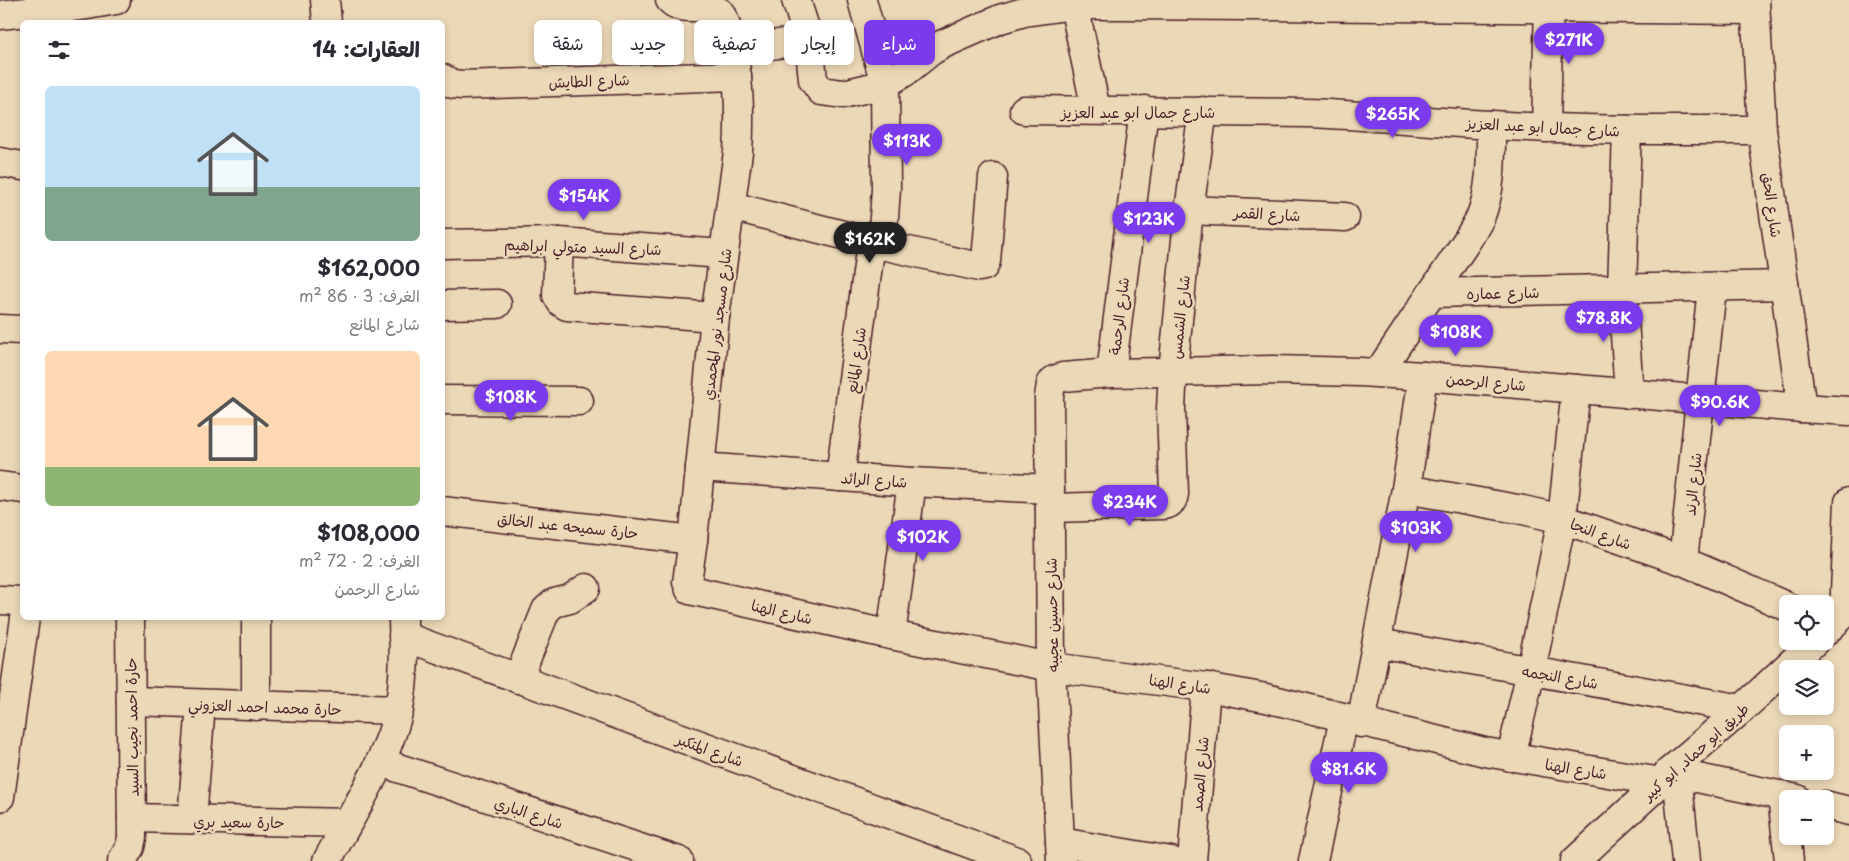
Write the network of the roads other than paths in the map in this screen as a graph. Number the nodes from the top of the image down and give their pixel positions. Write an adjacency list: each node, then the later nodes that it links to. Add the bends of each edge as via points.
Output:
1 (116, 0): 10 (street)
2 (325, 0): 12 (street)
3 (670, 0): 13 (street, شارع مسجد نور المحمدي, via 678,6 708,4 717,8)
4 (796, 0): 14 (street)
5 (862, 0): 19 (street, شارع المانع)
6 (1074, 3): 7 (street); 19 (street, via 1024,12 955,38); 21 (street)
7 (1549, 4): 8 (street); 25 (street)
8 (1643, 5): 9 (street)
9 (1755, 5): 27 (street, شارع الحق)
10 (87, 14): 11 (street)
11 (0, 15)
12 (328, 20)
13 (724, 20)
14 (802, 20)
15 (709, 65): 18 (street, شارع الطايش, via 462,85)
16 (734, 65): 31 (street, شارع مسجد نور المحمدي, via 740,126)
17 (812, 65): 19 (street, via 813,80 821,92 843,94)
18 (445, 80)
19 (885, 84): 36 (street, شارع المانع, via 886,189)
20 (1024, 110): 21 (street, شارع جمال ابو عبد العزيز)
21 (1096, 110): 22 (street, شارع جمال ابو عبد العزيز)
22 (1144, 110): 23 (street, شارع جمال ابو عبد العزيز); 48 (street, شارع الرحمة)
23 (1203, 111): 24 (street, شارع جمال ابو عبد العزيز, via 1351,114); 32 (street, شارع الشمس)
24 (1491, 126): 25 (street, شارع جمال ابو عبد العزيز); 41 (street, via 1488,194 1480,219)
25 (1546, 128): 26 (street, شارع جمال ابو عبد العزيز)
26 (1627, 130): 27 (street, شارع جمال ابو عبد العزيز); 40 (street)
27 (1762, 130): 38 (street, شارع الحق)
28 (0, 162): 29 (street)
29 (20, 166)
30 (993, 177): 36 (street, via 984,266)
31 (731, 206): 36 (street); 37 (street, شارع مسجد نور المحمدي)
32 (1189, 210): 33 (street, شارع القمر); 47 (street, شارع الشمس)
33 (1345, 217)
34 (559, 242): 35 (street, شارع السيد متولي ابراهيم); 37 (street, شارع السيد متولي ابراهيم); 44 (street, via 558,295 560,302 567,306)
35 (445, 244)
36 (876, 244): 60 (street, شارع المانع)
37 (723, 254): 44 (street, شارع مسجد نور المحمدي)
38 (1784, 285): 39 (street, شارع عماره); 57 (street, شارع الحق)
39 (1712, 288): 40 (street, شارع عماره); 55 (street, شارع الرند)
40 (1622, 290): 41 (street, شارع عماره); 53 (street)
41 (1432, 293): 49 (street)
42 (498, 304): 43 (street)
43 (445, 305)
44 (715, 317): 59 (street, شارع مسجد نور المحمدي)
45 (0, 329): 46 (street)
46 (20, 330)
47 (1173, 371): 48 (street, شارع الرحمن); 49 (street, شارع الرحمن); 65 (street, شارع الشمس)
48 (1111, 373): 51 (street, شارع الرحمن)
49 (1378, 373): 50 (street, شارع الرحمن)
50 (1423, 376): 52 (street, شارع الرحمن); 64 (street)
51 (1063, 377): 66 (street, شارع حسين عجيبه, via 1054,380 1049,390)
52 (1576, 389): 53 (street, شارع الرحمن); 69 (street)
53 (1629, 394): 55 (street, شارع الرحمن)
54 (445, 400): 56 (street)
55 (1701, 400): 57 (street, شارع الرحمن); 71 (street, شارع الرند)
56 (579, 401)
57 (1802, 408): 58 (street, شارع الرحمن)
58 (1849, 411)
59 (700, 467): 60 (street, شارع الرائد); 70 (street, شارع مسجد نور المحمدي)
60 (840, 477): 61 (street, شارع الرائد)
61 (912, 482): 66 (street, شارع الرائد); 82 (street)
62 (0, 486): 63 (street)
63 (20, 489)
64 (1406, 489): 69 (street, شارع النجا); 83 (street)
65 (1174, 494): 66 (street, شارع الرائد, via 1166,505)
66 (1050, 498): 85 (street, شارع حسين عجيبه)
67 (1849, 502): 77 (street)
68 (445, 511): 70 (street, حارة سميحه عبد الخالق)
69 (1562, 519): 71 (street, شارع النجا); 86 (street)
70 (693, 540): 73 (street, شارع مسجد نور المحمدي, via 687,582 690,590)
71 (1683, 562): 76 (street, شارع النجا)
72 (586, 588): 87 (street, via 546,610)
73 (698, 592): 82 (street, شارع الهنا)
74 (0, 600): 75 (street)
75 (20, 602)
76 (1779, 603)
77 (1834, 611)
78 (25, 620): 99 (street)
79 (130, 620): 89 (street, حارة احمد نجيب السيد)
80 (256, 620): 91 (street)
81 (403, 627): 87 (street, شارع المتكبر); 93 (street, via 403,686)
82 (891, 636): 85 (street, شارع الهنا)
83 (1378, 643): 86 (street, شارع النجمه); 94 (street)
84 (1805, 650): 92 (street, طريق ابو حماد, ابو كبير)
85 (1051, 667): 88 (street, شارع الهنا); 106 (street, شارع حسين عجيبه)
86 (1531, 671): 92 (street, شارع النجمه); 95 (street)
87 (518, 679): 109 (street, شارع المتكبر)
88 (1206, 687): 94 (street, شارع الهنا); 111 (street, شارع الصمد)
89 (131, 701): 90 (street, حارة محمد احمد العزوني); 104 (street, حارة احمد نجيب السيد)
90 (200, 704): 91 (street, حارة محمد احمد العزوني); 102 (street)
91 (256, 706): 93 (street, حارة محمد احمد العزوني)
92 (1742, 709): 97 (street, طريق ابو حماد, ابو كبير)
93 (399, 710): 96 (street)
94 (1353, 720): 95 (street, شارع الهنا); 112 (street)
95 (1511, 757): 97 (street, شارع الهنا)
96 (380, 762): 103 (street); 108 (street, شارع الباري)
97 (1669, 776): 98 (street, شارع الهنا); 113 (street, طريق ابو حماد, ابو كبير); 114 (street)
98 (1779, 795)
99 (0, 797)
100 (1834, 807): 101 (street)
101 (1849, 811)
102 (192, 819): 103 (street, حارة سعيد بري); 104 (street, حارة سعيد بري)
103 (347, 823): 107 (street)
104 (129, 839)
105 (1789, 845): 115 (street)
106 (1060, 852): 110 (street)
107 (327, 861)
108 (678, 861)
109 (1016, 861)
110 (1171, 861)
111 (1192, 861)
112 (1313, 861)
113 (1575, 861)
114 (1686, 861)
115 (1789, 861)

